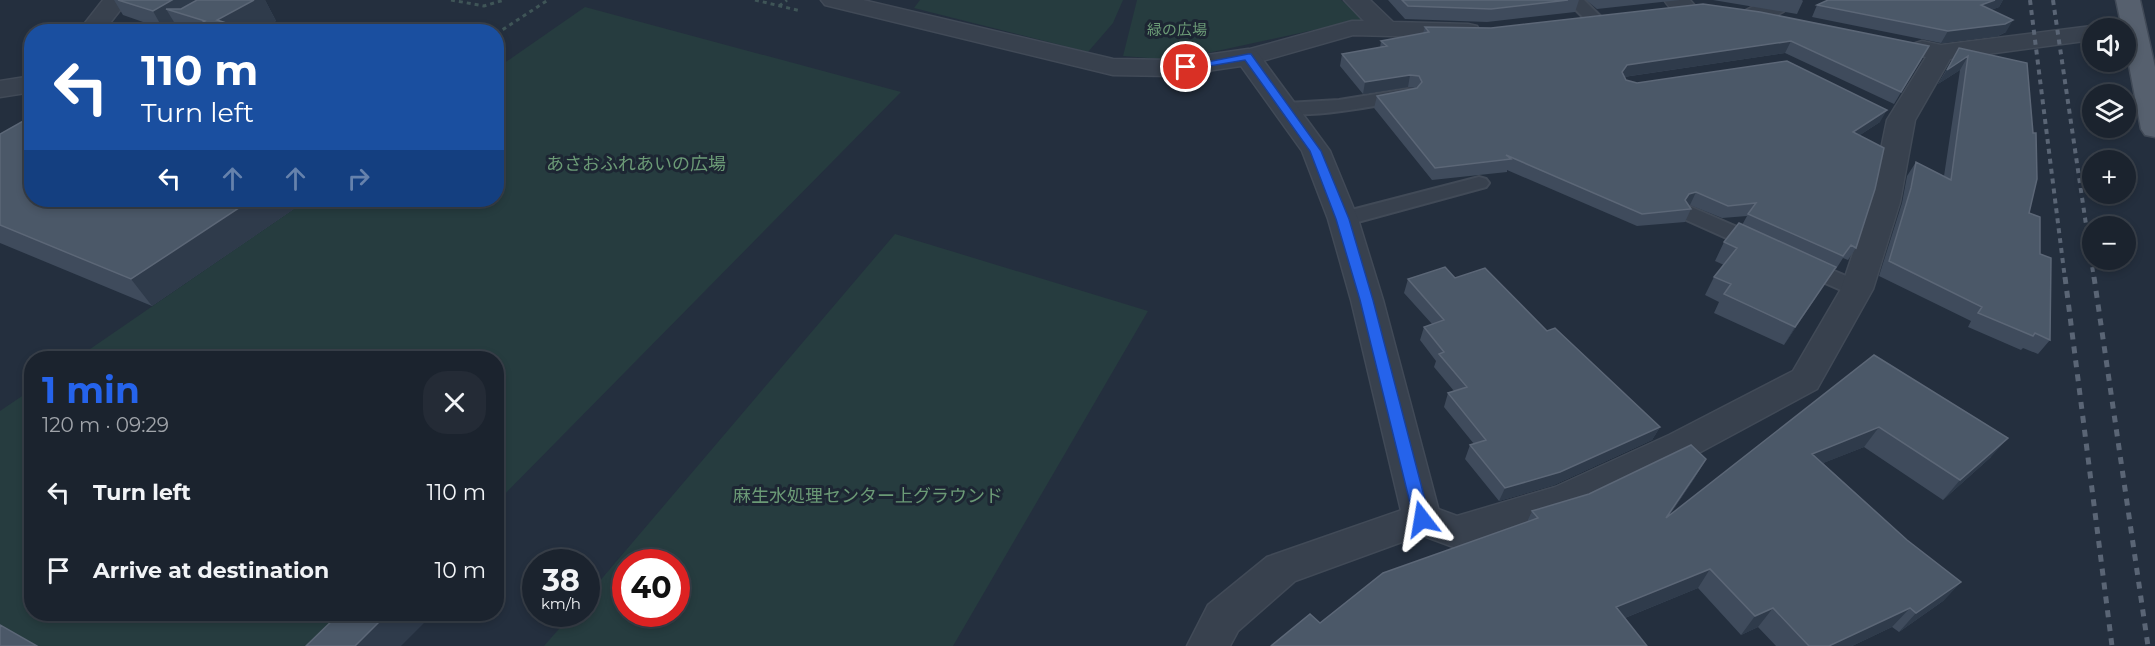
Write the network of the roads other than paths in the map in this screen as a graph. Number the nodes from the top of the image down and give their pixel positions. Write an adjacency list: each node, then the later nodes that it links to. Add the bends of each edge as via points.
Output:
1 (116, 0): 12 (street)
2 (833, 0): 19 (street, via 1113,67 1172,68)
3 (1356, 0): 13 (street)
4 (1574, 0): 9 (lane)
5 (2128, 0): 10 (main road)
6 (1712, 9): 7 (street); 8 (street)
7 (1788, 11)
8 (1652, 13)
9 (1606, 18): 11 (street)
10 (2129, 18)
11 (1559, 23)
12 (96, 24)
13 (1385, 28): 14 (street); 19 (street, via 1352,28)
14 (1487, 31)
15 (2082, 34): 17 (street)
16 (1895, 44): 17 (street)
17 (1941, 53): 28 (street, via 1890,115 1885,202)
18 (2136, 56): 24 (main road)
19 (1248, 57): 23 (street)
20 (24, 85): 21 (street)
21 (0, 89)
22 (1408, 93): 23 (lane, via 1339,106)
23 (1287, 109): 27 (street, via 1316,151)
24 (2155, 129)
25 (1479, 183): 27 (lane)
26 (1691, 213): 28 (lane)
27 (1343, 219): 29 (street)
28 (1857, 289): 29 (street, via 1804,380 1758,406 1565,500 1456,532)
29 (1422, 519): 30 (street, via 1281,569 1223,618)
30 (1208, 646)

